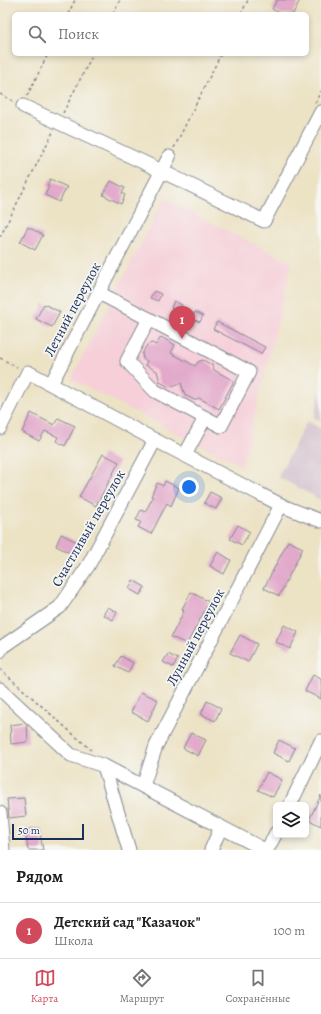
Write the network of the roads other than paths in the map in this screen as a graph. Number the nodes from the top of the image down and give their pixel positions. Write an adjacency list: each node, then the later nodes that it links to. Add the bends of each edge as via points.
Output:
1 (23, 106): 4 (street)
2 (318, 108): 4 (street, via 264,221)
3 (169, 157): 4 (street, Летний переулок)
4 (162, 171): 5 (street, Летний переулок)
5 (98, 293): 6 (street); 7 (street, Летний переулок)
6 (149, 319): 8 (street, via 127,361 155,391); 8 (street, via 248,372 221,426)
7 (51, 384): 9 (street, via 28,372); 10 (street)
8 (205, 418): 11 (street)
9 (0, 428)
10 (155, 440): 11 (street); 14 (street, Счастливый переулок, via 88,566 60,607)
11 (185, 455): 12 (street)
12 (281, 505): 13 (street); 18 (street, Лунный переулок, via 156,746)
13 (321, 521)
14 (0, 651)
15 (0, 689): 17 (street, via 71,755)
16 (321, 741): 19 (street)
17 (104, 766): 18 (street); 24 (street)
18 (144, 786): 21 (street)
19 (291, 802)
20 (0, 813): 23 (street)
21 (221, 827): 25 (street); 26 (street)
22 (273, 838): 26 (street)
23 (3, 850)
24 (129, 850)
25 (211, 850)
26 (266, 850)

